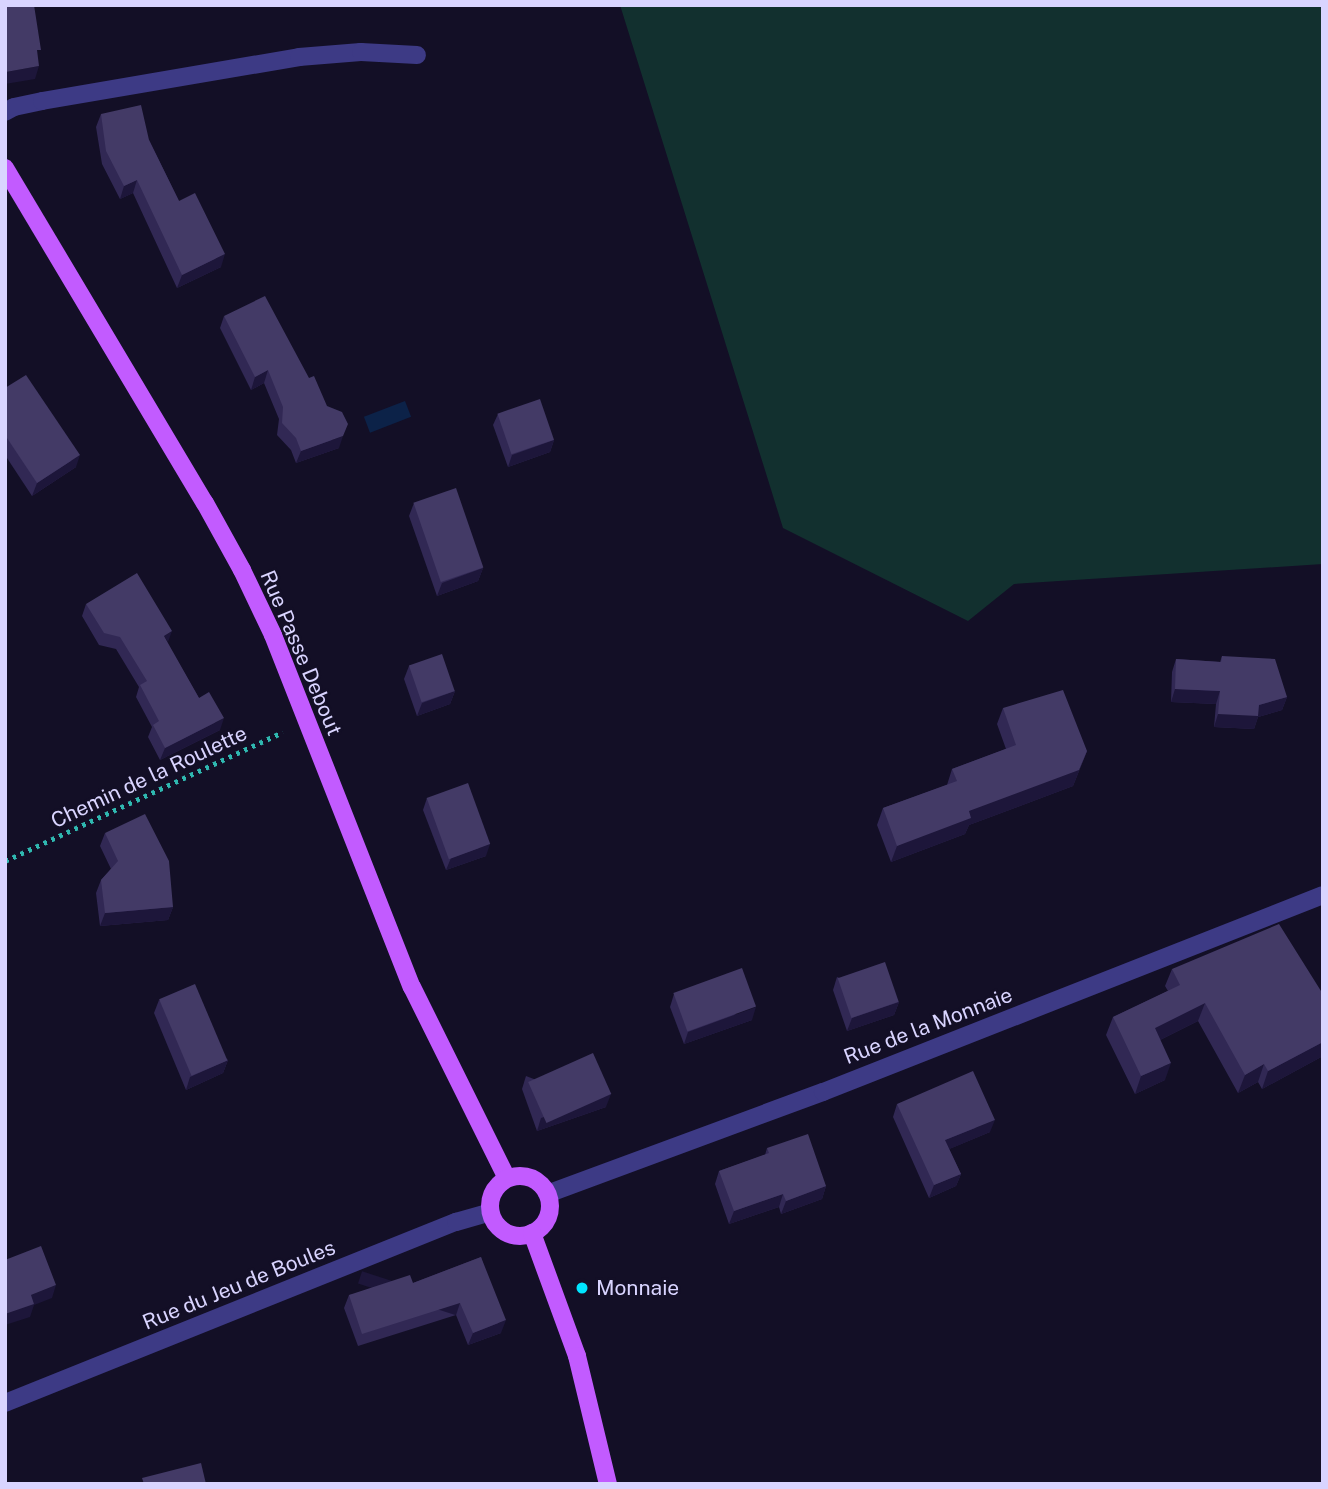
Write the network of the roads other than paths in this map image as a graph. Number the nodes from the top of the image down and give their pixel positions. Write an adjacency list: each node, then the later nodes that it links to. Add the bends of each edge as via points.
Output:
1 (417, 55): 2 (street, via 361,52 299,57 42,101)
2 (5, 112)
3 (5, 168): 5 (main road, Rue Passe Debout, via 236,559 273,635 412,987)
4 (1323, 895): 6 (street, Rue de la Monnaie, via 823,1092)
5 (507, 1178): 6 (main road, via 528,1177); 7 (main road, via 493,1192)
6 (547, 1194): 8 (main road, via 547,1219)
7 (491, 1212): 8 (main road, via 508,1233); 9 (street, Rue du Jeu de Boules)
8 (532, 1233): 10 (main road, via 577,1356)
9 (5, 1404)
10 (608, 1484)

